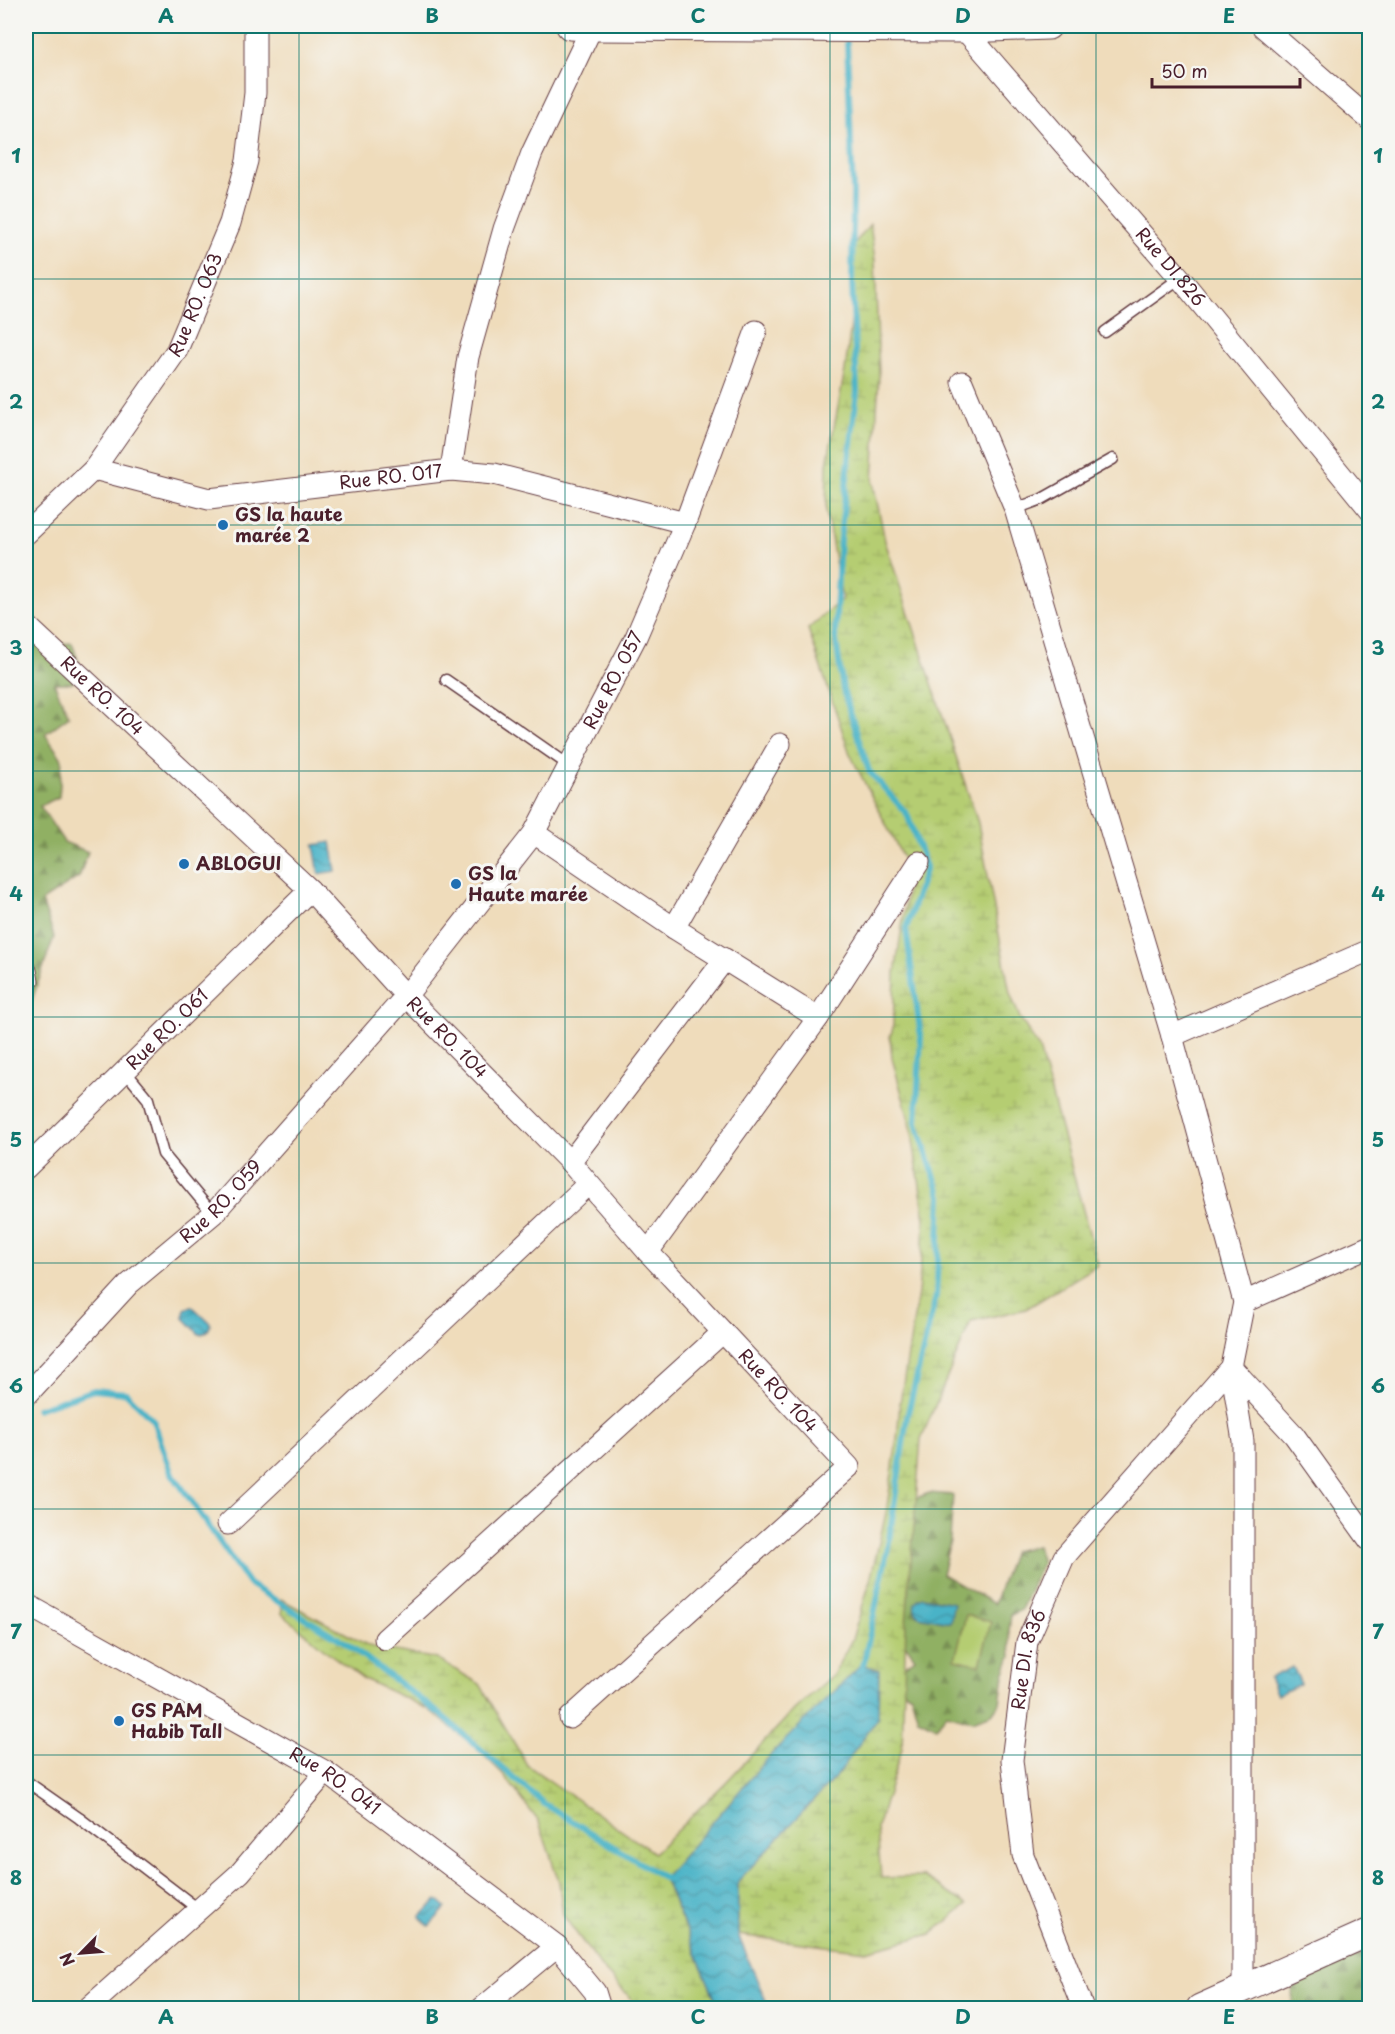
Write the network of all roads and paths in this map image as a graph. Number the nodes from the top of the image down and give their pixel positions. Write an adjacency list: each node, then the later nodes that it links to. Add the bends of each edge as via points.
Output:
1 (255, 26): 12 (street, Rue RO. 063, via 255,93 247,161 230,223 177,350)
2 (581, 26): 5 (street); 13 (street, via 504,230 468,357)
3 (1048, 26): 5 (street)
4 (1262, 26): 6 (street)
5 (964, 28): 7 (street, Rue DI.826)
6 (1370, 120)
7 (1180, 278): 9 (lane); 15 (street, Rue DI.826)
8 (756, 331): 16 (street, Rue RO. 057)
9 (1105, 332)
10 (962, 382): 14 (street)
11 (1113, 459): 14 (lane, via 1042,499)
12 (94, 469): 13 (street, Rue RO. 017, via 209,499); 17 (street, Rue RO. 063)
13 (451, 470): 16 (street, Rue RO. 017, via 494,474)
14 (1015, 509): 32 (street)
15 (1370, 510)
16 (685, 523): 21 (street, Rue RO. 057, via 636,637)
17 (26, 534)
18 (26, 625): 24 (street, Rue RO. 104)
19 (446, 680): 21 (lane)
20 (780, 744): 25 (street)
21 (570, 766): 22 (street, Rue RO. 057)
22 (534, 833): 25 (street); 30 (street, Rue RO. 057)
23 (919, 862): 31 (street)
24 (310, 890): 30 (street, Rue RO. 104); 33 (street, Rue RO. 061)
25 (674, 927): 27 (street)
26 (1370, 950): 32 (street)
27 (724, 959): 31 (street); 34 (street)
28 (26, 971): 29 (street)
29 (26, 984)
30 (406, 996): 34 (street, Rue RO. 104); 37 (street, Rue RO. 059)
31 (818, 1017): 39 (street)
32 (1172, 1036): 40 (street)
33 (125, 1071): 35 (street, Rue RO. 061); 37 (lane, via 148,1099 163,1154)
34 (570, 1162): 36 (street, Rue RO. 104)
35 (26, 1168)
36 (588, 1184): 39 (street, Rue RO. 104); 44 (street)
37 (213, 1214): 43 (street, Rue RO. 059, via 129,1284)
38 (1370, 1246): 40 (street)
39 (648, 1252): 41 (street, Rue RO. 104)
40 (1244, 1302): 42 (street)
41 (723, 1332): 47 (street); 48 (street, Rue RO. 104, via 849,1467)
42 (1232, 1367): 45 (street, via 1294,1435); 54 (street, via 1243,1441); 58 (street, Rue DI. 836, via 1064,1557 1027,1642 1012,1760 1023,1855)
43 (26, 1396)
44 (228, 1524)
45 (1370, 1541)
46 (26, 1604): 49 (street, Rue RO. 041)
47 (385, 1639)
48 (570, 1718)
49 (326, 1772): 51 (street, via 240,1873); 53 (street, Rue RO. 041)
50 (26, 1781): 51 (lane)
51 (198, 1909): 55 (street)
52 (1370, 1932): 54 (street)
53 (557, 1946): 56 (street); 57 (street, Rue RO. 041, via 595,1992)
54 (1243, 1990): 59 (street)
55 (88, 2008)
56 (482, 2008)
57 (600, 2008)
58 (1083, 2008)
59 (1200, 2008)

